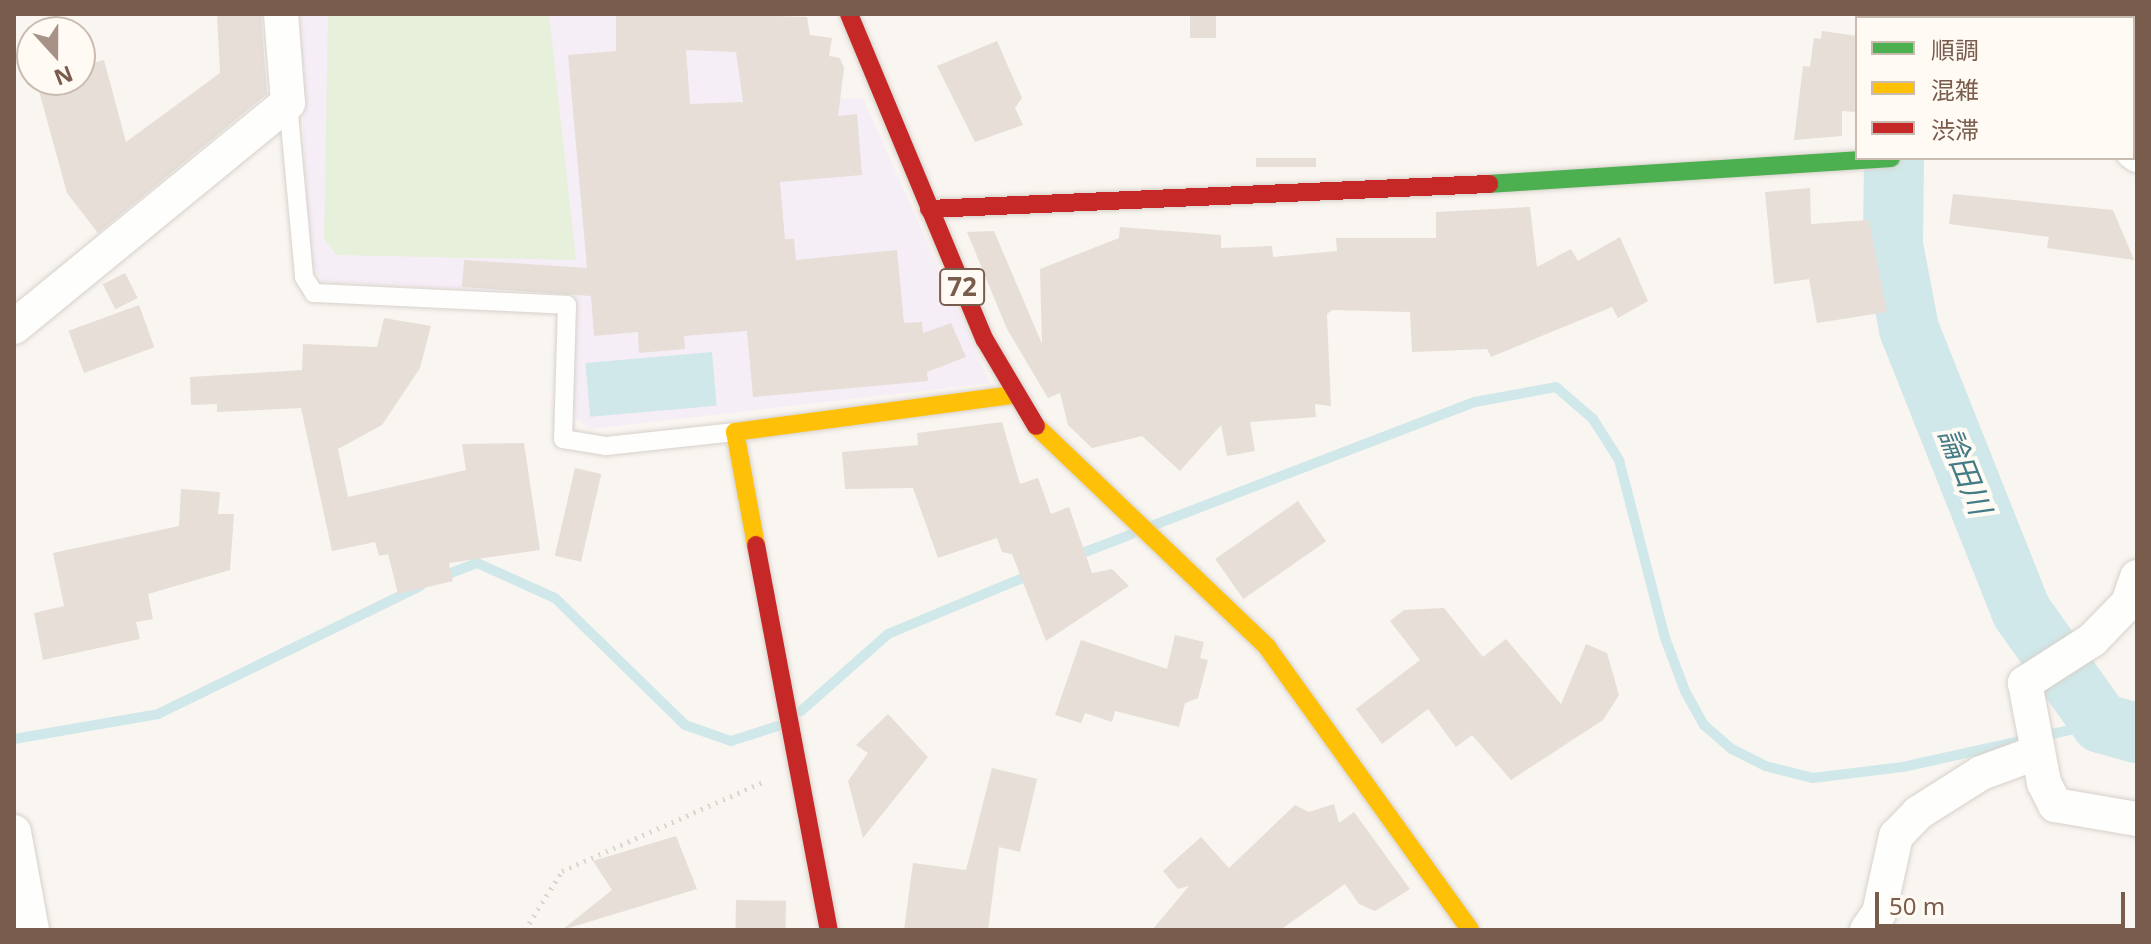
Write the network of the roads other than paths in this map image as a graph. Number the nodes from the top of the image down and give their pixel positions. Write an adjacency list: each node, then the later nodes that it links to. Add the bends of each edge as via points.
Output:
1 (281, 14): 3 (street)
2 (849, 14): 5 (street, 72)
3 (288, 103): 6 (street); 8 (lane, via 304,277 314,293 567,305 563,439 606,446)
4 (1861, 160): 5 (street, via 1535,182)
5 (929, 209): 7 (street, 72)
6 (14, 327)
7 (1014, 395): 8 (street); 15 (street, 72, via 1073,471 1267,647)
8 (735, 432): 14 (street, via 802,764)
9 (2137, 577): 10 (street, via 2128,603 2092,640 2025,683)
10 (2038, 752): 11 (street, via 2055,805); 16 (street, via 1981,773 1918,813 1896,836 1879,913)
11 (2137, 819)
12 (14, 832): 13 (street)
13 (32, 930)
14 (829, 930)
15 (1470, 930)
16 (1867, 930)

